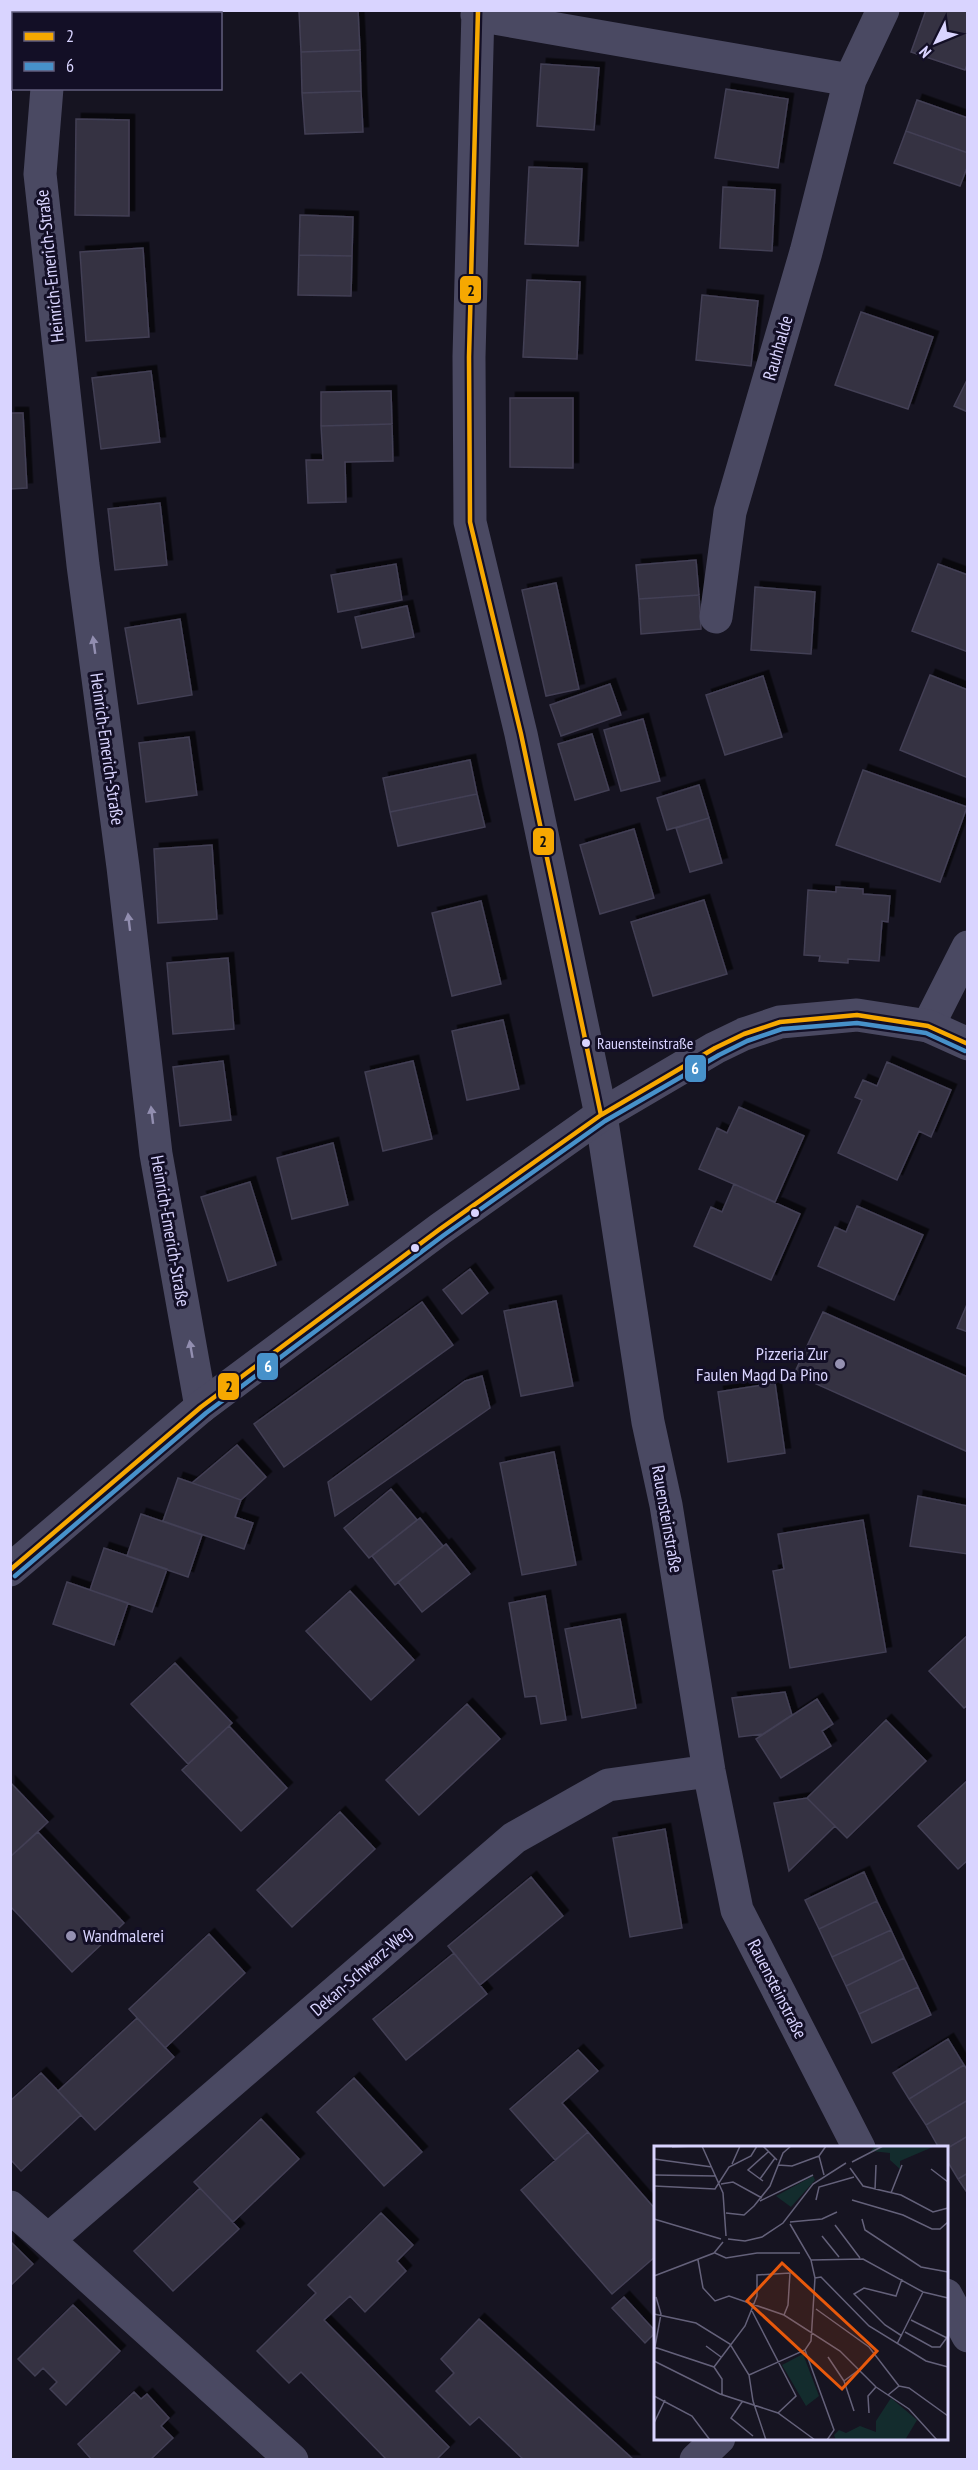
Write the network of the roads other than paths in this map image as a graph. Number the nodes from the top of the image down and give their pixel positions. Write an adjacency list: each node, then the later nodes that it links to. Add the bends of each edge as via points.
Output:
1 (883, 10): 3 (street, Rauhhalde)
2 (477, 13): 3 (street); 9 (street, Rauensteinstraße, via 470,522 521,734)
3 (850, 80): 5 (street, Rauhhalde, via 806,252 730,512)
4 (46, 90): 10 (street, Heinrich-Emerich-Straße, one-way to 4, via 156,1154 83,565 40,174)
5 (716, 617)
6 (968, 947): 7 (street)
7 (928, 1026): 8 (street); 9 (street, via 858,1015 780,1023 715,1048)
8 (968, 1044)
9 (601, 1115): 10 (street); 12 (street, Rauensteinstraße, via 648,1422 666,1505)
10 (201, 1407): 11 (street)
11 (10, 1570)
12 (709, 1771): 13 (street, Rauensteinstraße, via 737,1910); 15 (street, Dekan-Schwarz-Weg, via 608,1785 514,1838)
13 (858, 2146)
14 (10, 2206): 15 (street)
15 (48, 2240): 17 (street)
16 (718, 2440): 18 (street)
17 (292, 2460)
18 (696, 2460)

